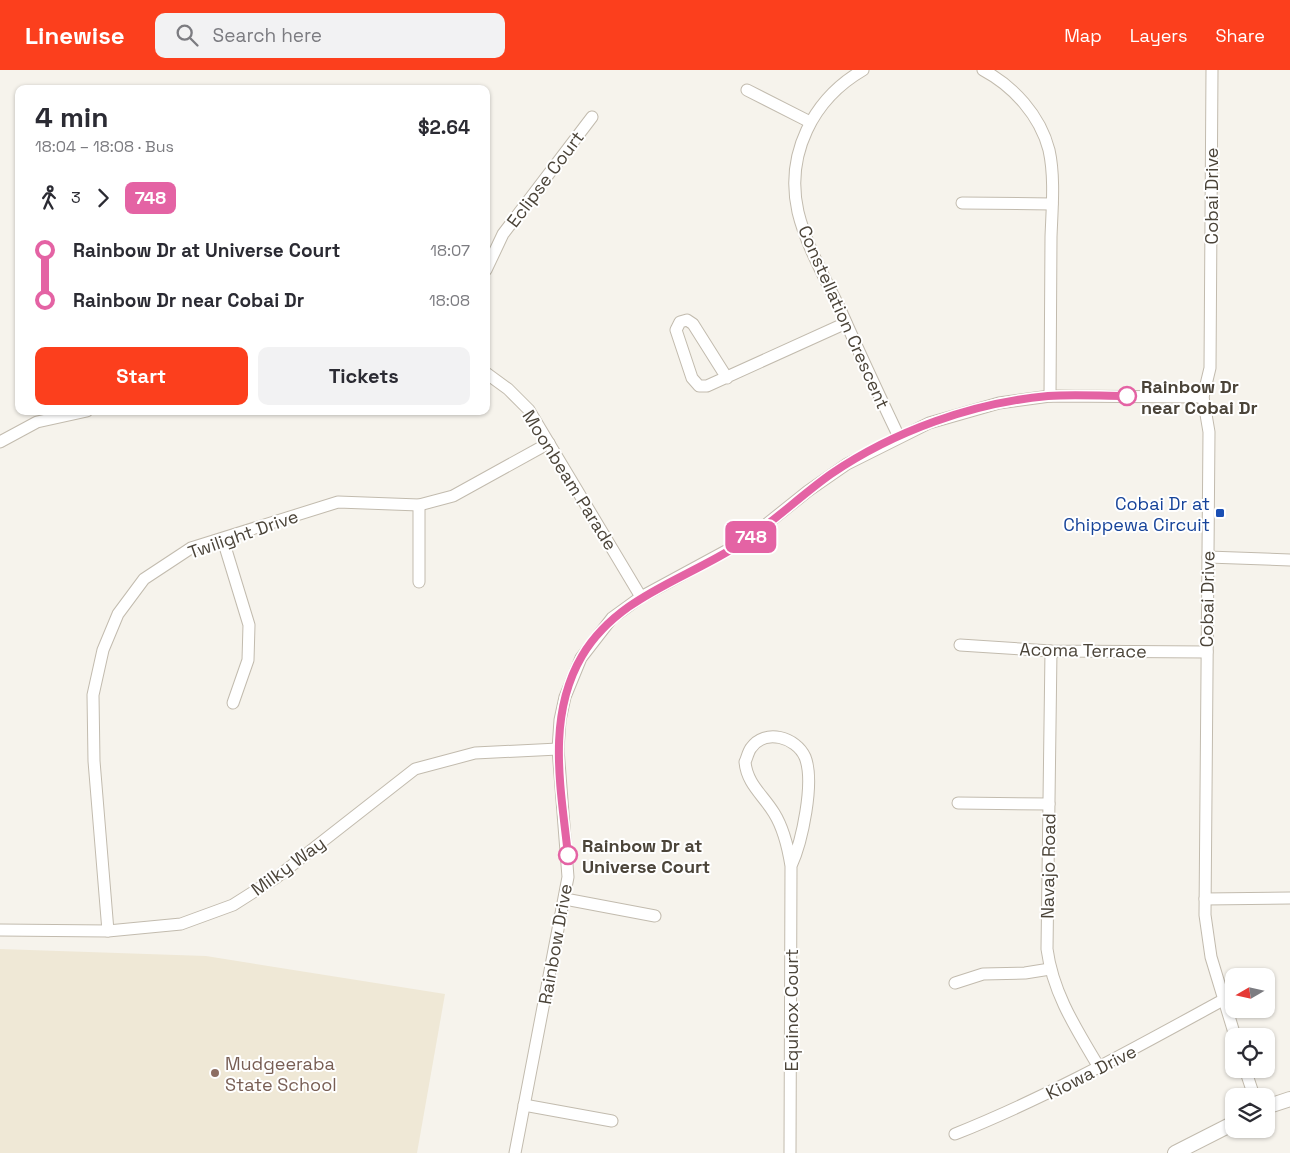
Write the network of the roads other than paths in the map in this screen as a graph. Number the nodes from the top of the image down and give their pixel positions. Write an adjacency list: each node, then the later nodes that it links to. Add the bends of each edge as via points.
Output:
1 (863, 70): 6 (street, Constellation Crescent, via 832,92)
2 (983, 70): 8 (street, via 1004,83 1031,112 1048,148)
3 (1212, 70): 14 (street, Cobai Drive, via 1210,368)
4 (747, 90): 6 (street)
5 (592, 117): 9 (street, Eclipse Court, via 503,234)
6 (810, 122): 10 (street, Constellation Crescent, via 802,139 795,174 798,212)
7 (962, 203): 8 (street)
8 (1052, 204): 13 (street)
9 (490, 262)
10 (846, 323): 12 (street); 16 (street, Constellation Crescent)
11 (490, 376): 18 (street, Moonbeam Parade, via 529,410)
12 (727, 378): 12 (street, via 704,387 694,383 676,330 680,322 687,320 693,324)
13 (1050, 396): 14 (street, Rainbow Drive); 16 (street, Rainbow Drive, via 973,410)
14 (1203, 396): 21 (street, Cobai Drive, via 1209,432)
15 (69, 415): 17 (street, via 37,422)
16 (899, 437): 24 (street, Rainbow Drive, via 832,474 730,550)
17 (0, 442)
18 (549, 443): 19 (street, Twilight Drive, via 453,496); 24 (street, Moonbeam Parade)
19 (419, 505): 20 (street, Twilight Drive, via 338,502); 23 (street)
20 (223, 540): 28 (street, via 249,625 248,660); 38 (street, Twilight Drive, via 191,548 144,579 118,614 103,650 93,695 94,761)
21 (1208, 556): 22 (street); 27 (street, Cobai Drive)
22 (1290, 560)
23 (419, 582)
24 (641, 597): 29 (street, Rainbow Drive, via 612,618 581,658 565,697)
25 (960, 645): 26 (street, Acoma Terrace)
26 (1051, 651): 27 (street, Acoma Terrace); 31 (street, Navajo Road)
27 (1207, 652): 35 (street, Cobai Drive)
28 (233, 703)
29 (558, 749): 34 (street, Rainbow Drive, via 568,858); 38 (street, Milky Way, via 475,753 415,769 276,877 232,905 181,924)
30 (958, 803): 31 (street)
31 (1049, 804): 39 (street, Navajo Road, via 1047,949)
32 (791, 866): 32 (street, Equinox Court, via 780,823 746,772 745,762 751,747 778,736 800,749 808,769 805,807); 51 (street, Equinox Court)
33 (1290, 898): 35 (street)
34 (565, 899): 36 (street); 46 (street, Rainbow Drive)
35 (1205, 899): 41 (street, Cobai Drive, via 1208,938)
36 (655, 916)
37 (0, 930): 38 (street, Milky Way)
38 (108, 931)
39 (1050, 969): 40 (street, via 983,974); 43 (street, Navajo Road, via 1065,1008)
40 (955, 983)
41 (1223, 1000): 42 (street, Cobai Drive); 43 (street, Kiowa Drive)
42 (1232, 1028)
43 (1100, 1069): 49 (street, Kiowa Drive, via 1012,1112)
44 (1290, 1099): 45 (street)
45 (1275, 1104)
46 (524, 1105): 47 (street); 50 (street, Rainbow Drive)
47 (612, 1121)
48 (1225, 1128): 52 (street)
49 (955, 1134)
50 (515, 1153)
51 (790, 1153)
52 (1175, 1153)

